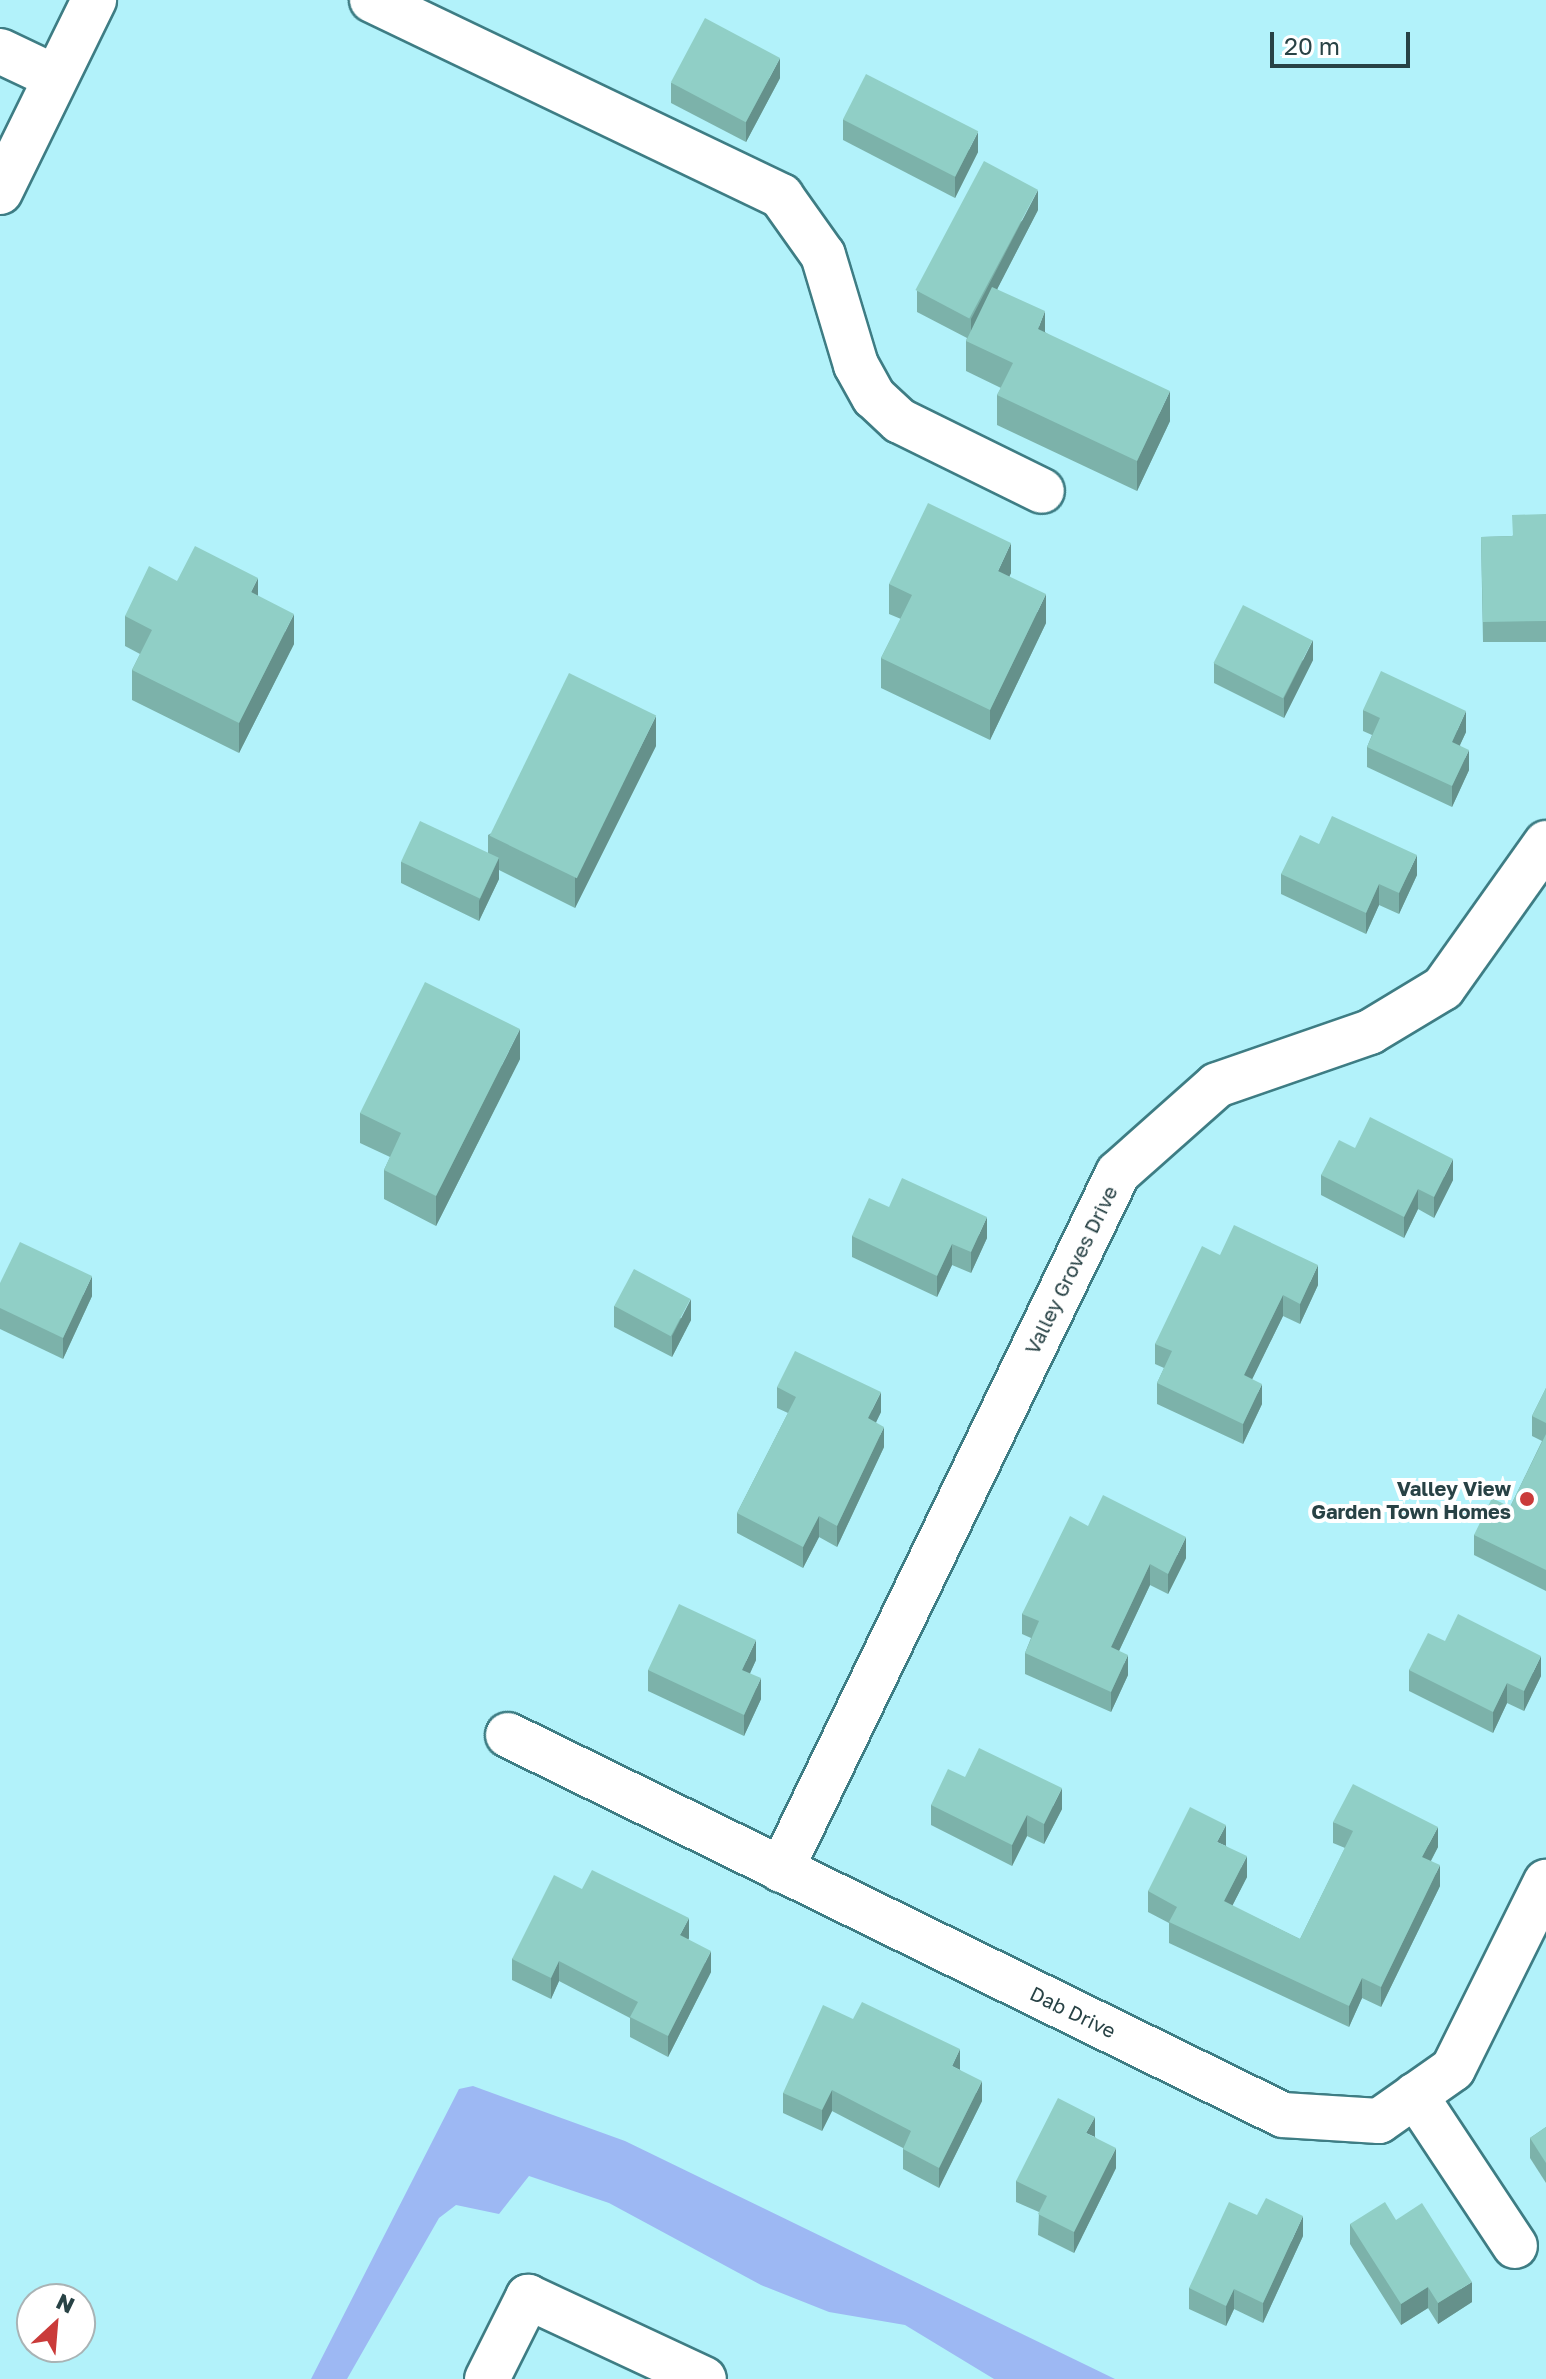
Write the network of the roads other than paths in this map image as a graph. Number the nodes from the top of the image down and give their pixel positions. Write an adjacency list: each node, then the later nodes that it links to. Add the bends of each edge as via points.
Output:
1 (94, 0): 4 (street)
2 (372, 0): 6 (street, via 781,196 823,255 856,365 874,397 900,421)
3 (0, 51): 4 (street)
4 (55, 77): 5 (street)
5 (0, 192)
6 (1042, 491)
7 (1546, 843): 9 (street, Valley Groves Drive, via 1443,988 1370,1032 1217,1085 1118,1173)
8 (508, 1735): 9 (street, Dab Drive)
9 (781, 1870): 11 (street, Dab Drive, via 1283,2115 1379,2121)
10 (1546, 1882): 11 (street, Dab Drive, via 1453,2069)
11 (1415, 2095): 12 (street)
12 (1515, 2246)
13 (487, 2379): 14 (street, via 528,2297)
14 (704, 2379)

